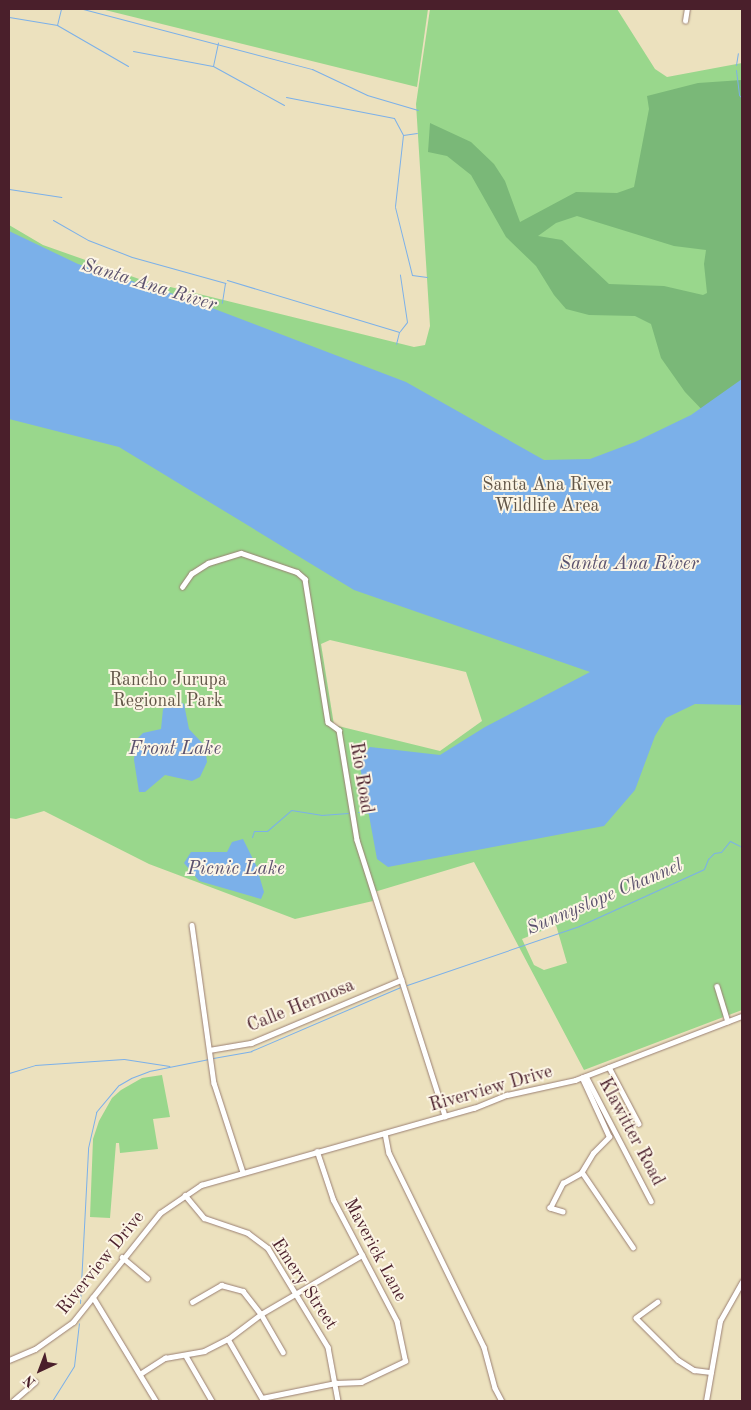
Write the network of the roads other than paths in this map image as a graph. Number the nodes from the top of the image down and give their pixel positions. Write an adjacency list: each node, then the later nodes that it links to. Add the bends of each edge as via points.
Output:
1 (687, 9): 2 (street)
2 (685, 21)
3 (182, 588): 5 (street, Rio Road, via 191,574 208,563 241,553 297,572 305,579 328,722 339,730 357,840)
4 (192, 925): 9 (street)
5 (402, 984): 9 (street, Calle Hermosa, via 251,1043); 12 (street, Rio Road)
6 (717, 986): 8 (street)
7 (742, 1016): 8 (street, Riverview Drive)
8 (728, 1021): 10 (street, Riverview Drive)
9 (210, 1053): 17 (street, via 218,1097)
10 (609, 1068): 11 (street, Riverview Drive); 13 (street)
11 (584, 1077): 12 (street, Riverview Drive, via 507,1095); 14 (street, Klawitter Road)
12 (445, 1116): 15 (street, Riverview Drive)
13 (639, 1124)
14 (612, 1133): 18 (street); 20 (street, Klawitter Road)
15 (385, 1134): 16 (street, Riverview Drive); 44 (street, via 389,1153 484,1346 494,1388)
16 (317, 1152): 17 (street, Riverview Drive); 23 (street, Maverick Lane, via 330,1193)
17 (243, 1172): 19 (street, Riverview Drive, via 211,1181)
18 (582, 1172): 21 (street, via 563,1183 551,1207 551,1210); 22 (street)
19 (185, 1194): 24 (street, Riverview Drive, via 160,1214); 27 (street, Emery Street, via 198,1213 209,1221 248,1233 263,1242)
20 (651, 1201)
21 (563, 1212)
22 (633, 1247)
23 (362, 1255): 27 (street); 39 (street, Maverick Lane, via 397,1322 405,1361 369,1379)
24 (122, 1257): 25 (street); 28 (street, Riverview Drive)
25 (148, 1278)
26 (742, 1282): 36 (street, via 720,1321)
27 (296, 1293): 31 (street); 39 (street, Emery Street, via 328,1347)
28 (93, 1298): 35 (street, Riverview Drive, via 61,1332 35,1349); 37 (street)
29 (192, 1302): 31 (street, via 222,1285 242,1291)
30 (658, 1302): 36 (street, via 636,1318 678,1360 694,1370)
31 (261, 1314): 32 (street); 33 (street)
32 (228, 1339): 34 (street); 39 (street, via 262,1398)
33 (283, 1352)
34 (186, 1356): 37 (street, via 165,1358); 42 (street)
35 (9, 1360)
36 (711, 1372): 45 (street)
37 (140, 1374): 41 (street)
38 (35, 1382): 40 (street)
39 (336, 1383): 43 (street, Emery Street)
40 (13, 1401)
41 (156, 1401)
42 (212, 1401)
43 (338, 1401)
44 (502, 1401)
45 (706, 1401)

